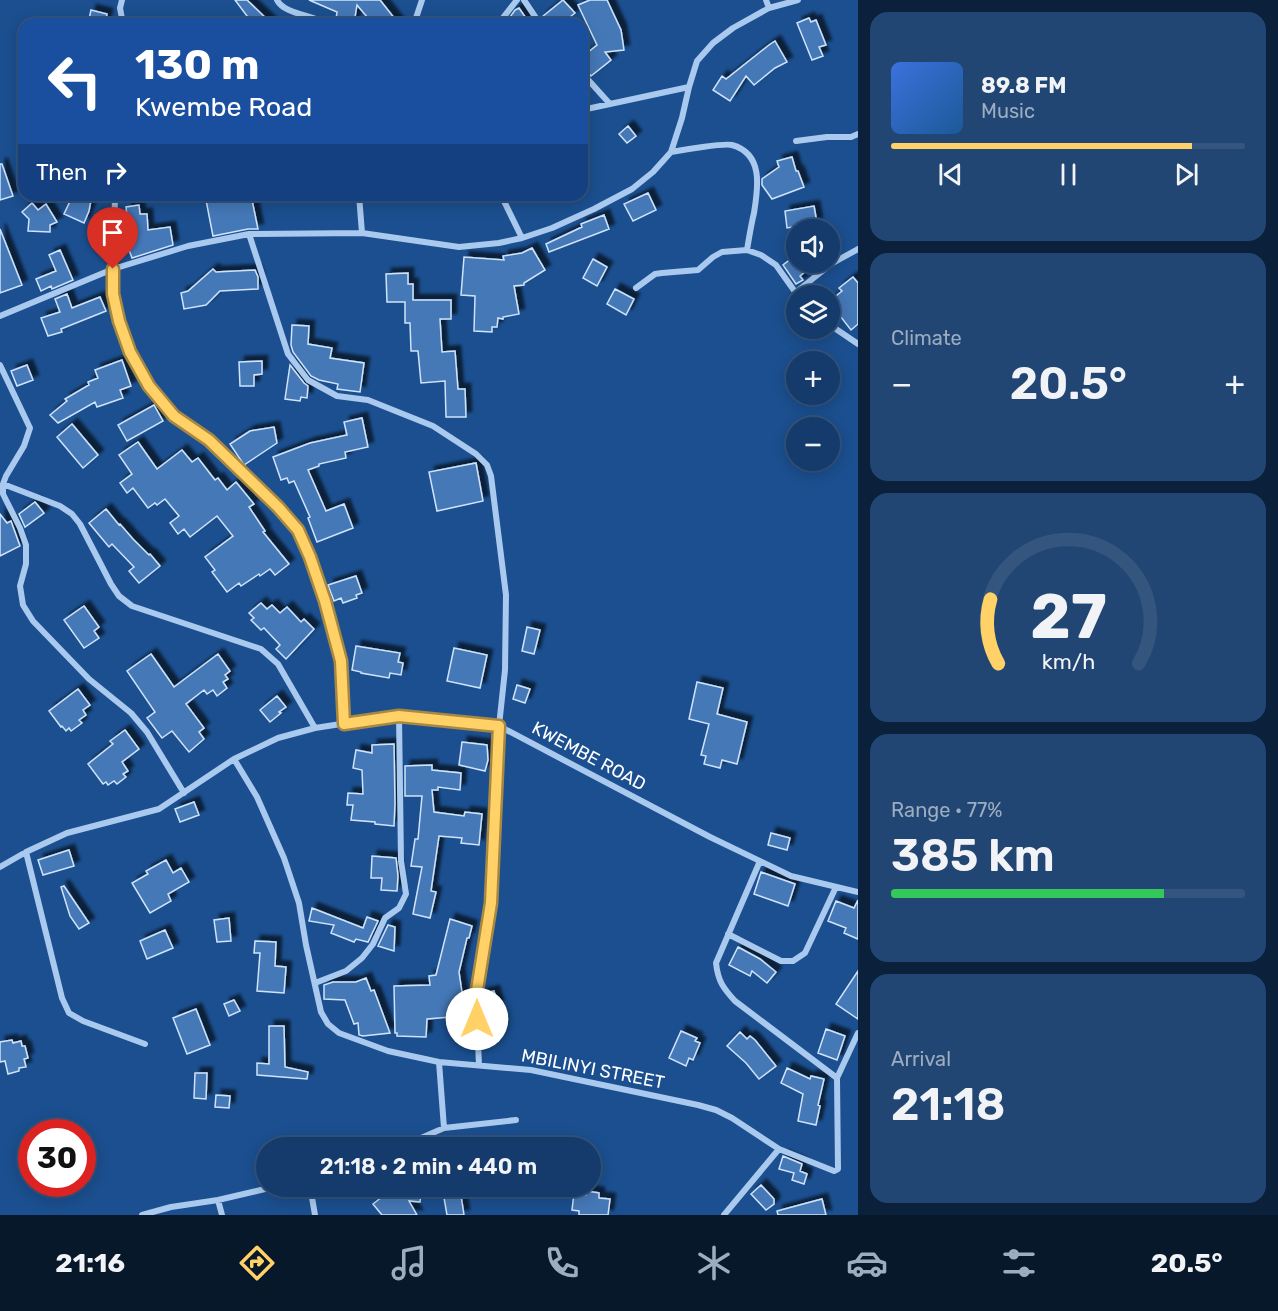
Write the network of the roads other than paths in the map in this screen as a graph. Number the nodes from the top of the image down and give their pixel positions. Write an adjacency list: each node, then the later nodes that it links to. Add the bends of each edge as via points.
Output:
1 (122, 0): 9 (street)
2 (277, 0): 10 (street, via 285,9)
3 (422, 0): 11 (street)
4 (517, 0): 12 (street)
5 (524, 0): 13 (street)
6 (766, 0): 8 (street)
7 (798, 0): 8 (street)
8 (770, 8): 15 (street, via 713,43 698,61)
9 (122, 18)
10 (316, 18)
11 (416, 18)
12 (503, 18)
13 (536, 18)
14 (588, 80): 16 (street)
15 (689, 87): 16 (street); 20 (street)
16 (610, 104): 17 (street)
17 (588, 109)
18 (858, 134): 19 (street)
19 (796, 141)
20 (671, 152): 26 (street, via 632,189); 28 (street, via 730,144 753,160 758,190)
21 (115, 201): 29 (street)
22 (359, 201): 24 (street)
23 (504, 201): 26 (street)
24 (362, 233): 25 (street); 26 (street, via 459,247)
25 (249, 234): 29 (street, via 188,246); 40 (street, via 288,354 308,380 337,396 368,400 433,426 488,465 506,595 505,670)
26 (522, 238)
27 (858, 249): 31 (street, via 831,264)
28 (747, 250): 30 (street, via 776,266); 32 (street, via 722,252 698,270 655,274)
29 (113, 269): 33 (street); 39 (street, via 119,321 130,352 149,386 174,416 209,440 298,530 325,601 341,661)
30 (790, 285)
31 (807, 285)
32 (636, 288)
33 (0, 316)
34 (840, 332): 35 (street)
35 (858, 344)
36 (0, 365): 37 (street, via 30,428)
37 (3, 484): 41 (street, via 72,514 111,584 132,606 261,649 278,664); 43 (street, via 3,494 26,546 20,586 23,605 33,621 89,679 131,713)
38 (399, 716): 39 (street, KWEMBE ROAD); 40 (street, KWEMBE ROAD); 50 (street, via 401,861 406,894 399,908 385,918 374,944 362,958 346,971)
39 (344, 724): 41 (street, KWEMBE ROAD)
40 (499, 726): 45 (street, KWEMBE ROAD); 54 (street, via 491,903 476,996)
41 (315, 728): 42 (street, KWEMBE ROAD, via 278,738)
42 (234, 759): 43 (street, KWEMBE ROAD); 50 (street, MBILINYI STREET, via 257,797 284,858 299,903)
43 (184, 793): 44 (street, KWEMBE ROAD, via 159,809 67,833)
44 (26, 852): 46 (street, KWEMBE ROAD); 52 (street, via 69,1013)
45 (760, 861): 47 (street, KWEMBE ROAD, via 791,876); 49 (street)
46 (0, 867)
47 (836, 887): 48 (street, KWEMBE ROAD); 49 (street, via 805,953 793,962 781,961)
48 (858, 892)
49 (728, 934): 55 (street, via 716,963 723,988)
50 (315, 983): 53 (street, MBILINYI STREET, via 321,1012 339,1033 388,1051)
51 (858, 1033): 55 (street)
52 (145, 1044)
53 (439, 1062): 54 (street, MBILINYI STREET); 57 (street)
54 (479, 1065): 59 (street, MBILINYI STREET, via 531,1070 716,1110)
55 (837, 1078): 59 (street, MBILINYI STREET, via 838,1168 834,1171)
56 (516, 1120): 57 (street)
57 (444, 1128): 58 (street)
58 (423, 1137)
59 (779, 1149): 66 (street)
60 (256, 1191): 62 (street)
61 (312, 1197): 65 (street)
62 (218, 1200): 63 (street); 64 (street)
63 (142, 1215)
64 (222, 1215)
65 (315, 1215)
66 (724, 1215)

